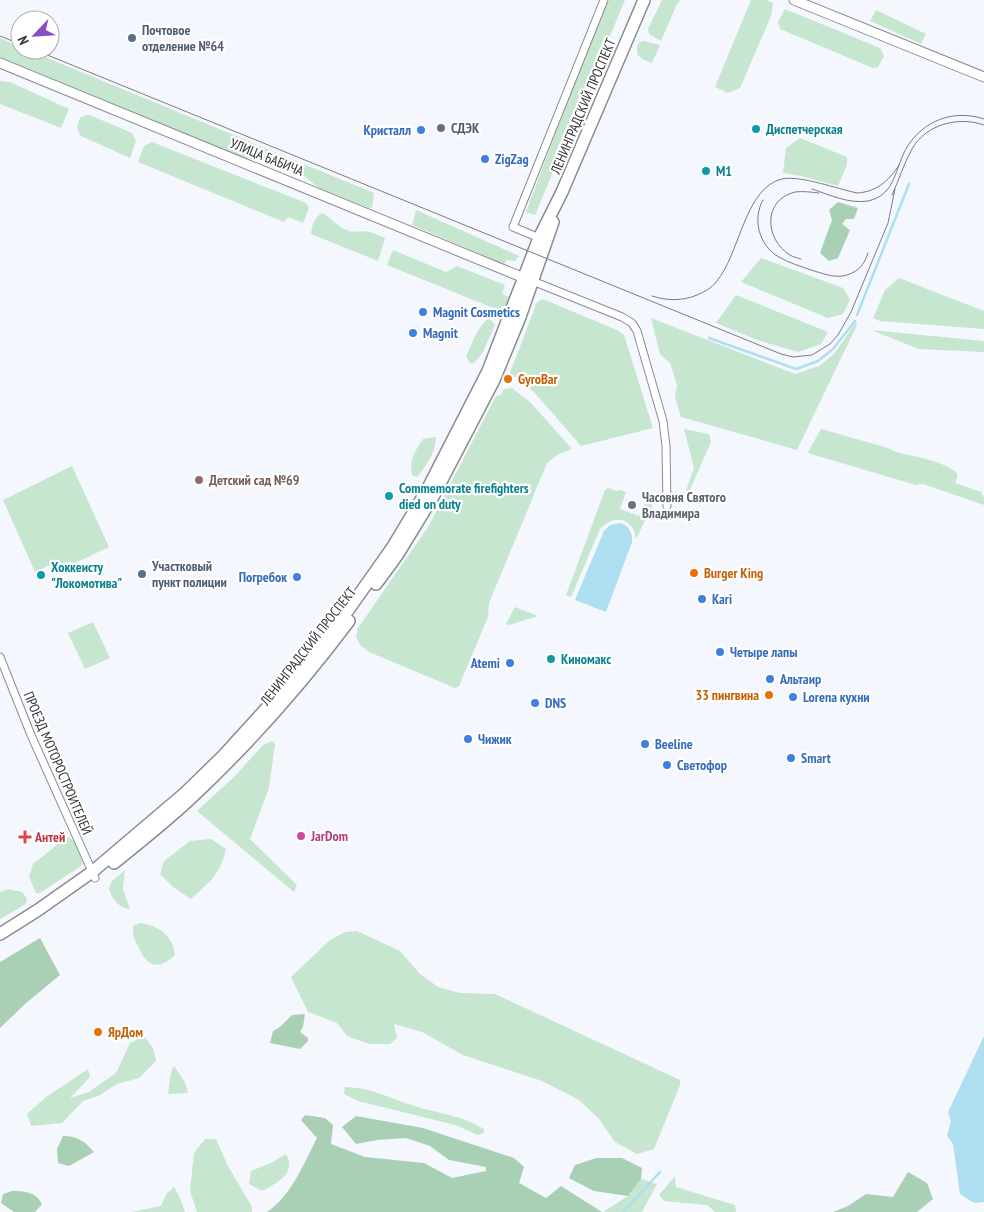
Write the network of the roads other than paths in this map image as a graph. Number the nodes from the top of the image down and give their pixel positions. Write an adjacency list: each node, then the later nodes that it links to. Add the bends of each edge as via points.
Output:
1 (604, 0): 8 (street, via 513,227)
2 (644, 0): 5 (main road, ЛЕНИНГРАДСКИЙ ПРОСПЕКТ)
3 (653, 0): 5 (main road, ЛЕНИНГРАДСКИЙ ПРОСПЕКТ)
4 (794, 0): 7 (street)
5 (631, 32): 8 (main road, ЛЕНИНГРАДСКИЙ ПРОСПЕКТ)
6 (0, 63): 9 (street, УЛИЦА БАБИЧА)
7 (984, 77)
8 (543, 239): 9 (main road, ЛЕНИНГРАДСКИЙ ПРОСПЕКТ)
9 (528, 280): 10 (street, via 632,323 663,421); 12 (main road, ЛЕНИНГРАДСКИЙ ПРОСПЕКТ, via 488,371 427,490 392,548 344,616 293,679 224,755)
10 (667, 506)
11 (0, 657): 12 (street, ПРОЕЗД МОТОРОСТРОИТЕЛЕЙ)
12 (94, 875): 13 (main road, ЛЕНИНГРАДСКИЙ ПРОСПЕКТ); 14 (main road, ЛЕНИНГРАДСКИЙ ПРОСПЕКТ, via 41,917)
13 (0, 934)
14 (0, 942)

